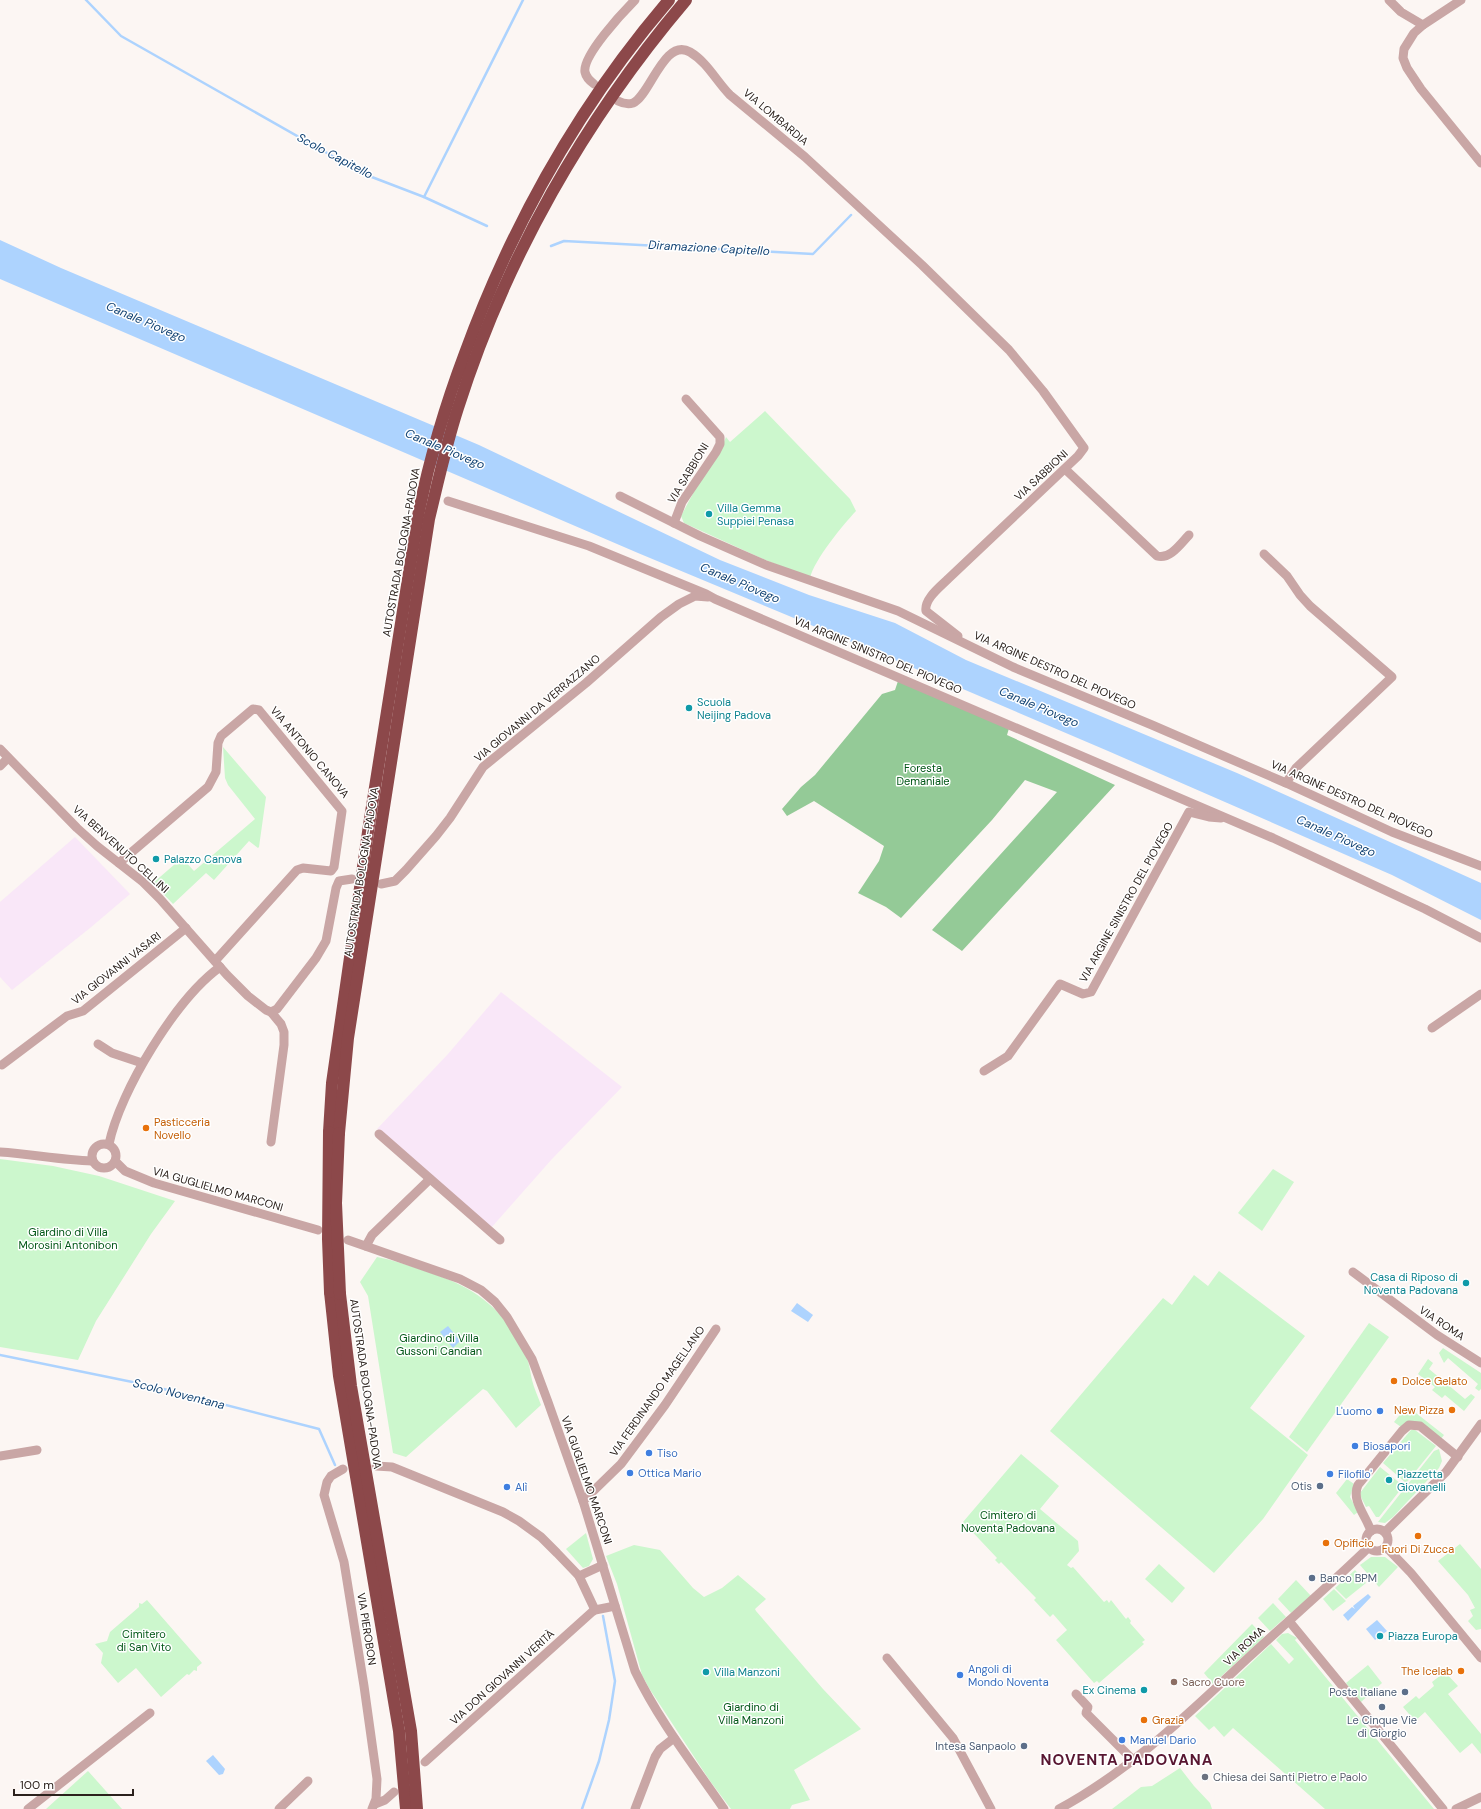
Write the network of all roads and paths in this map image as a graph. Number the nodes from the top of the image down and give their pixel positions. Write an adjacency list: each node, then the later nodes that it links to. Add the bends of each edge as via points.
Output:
1 (634, 0): 7 (street, via 598,43 589,58 585,71)
2 (670, 0): 15 (highway, AUTOSTRADA BOLOGNA-PADOVA, via 610,77 561,152 507,251 456,377 442,419 423,492)
3 (686, 0): 15 (highway, AUTOSTRADA BOLOGNA-PADOVA, via 618,87 550,196 487,330 466,385)
4 (1389, 0): 6 (street, via 1401,12)
5 (1461, 0): 6 (street)
6 (1423, 25): 9 (street, via 1414,33 1402,52 1404,63 1420,88)
7 (594, 84)
8 (618, 101): 10 (street, VIA LOMBARDIA, via 633,102 639,98 662,63 673,52 690,52 730,95 805,157)
9 (1481, 163)
10 (922, 265): 12 (street, VIA SABBIONI, via 1013,355 1073,431 1084,448)
11 (686, 400): 16 (street, VIA SABBIONI, via 720,438 720,444 682,502)
12 (1065, 469): 17 (street, via 1157,556 1169,555); 20 (street, VIA SABBIONI, via 928,601 926,611 957,634)
13 (620, 496): 16 (street, VIA ARGINE DESTRO DEL PIOVEGO)
14 (448, 501): 19 (street, VIA ARGINE SINISTRO DEL PIOVEGO, via 589,546)
15 (424, 518): 52 (highway, AUTOSTRADA BOLOGNA-PADOVA, bridge, via 334,1132)
16 (674, 523): 20 (street, VIA ARGINE DESTRO DEL PIOVEGO, via 766,565 898,611)
17 (1189, 535)
18 (1264, 554): 24 (street, via 1287,576 1310,606 1392,677 1296,768)
19 (715, 599): 25 (street, VIA ARGINE SINISTRO DEL PIOVEGO); 29 (street, VIA GIOVANNI DA VERRAZZANO, via 695,596 661,617 483,768 450,818 406,870 394,881)
20 (958, 640): 24 (street, VIA ARGINE DESTRO DEL PIOVEGO, via 1013,667)
21 (0, 749): 22 (street, VIA BENVENUTO CELLINI)
22 (8, 758): 23 (street); 26 (street, VIA BENVENUTO CELLINI, via 77,828)
23 (0, 766)
24 (1286, 783): 27 (street, VIA ARGINE DESTRO DEL PIOVEGO, via 1392,832)
25 (1228, 818): 31 (street, VIA ARGINE SINISTRO DEL PIOVEGO, via 1371,883); 39 (street, VIA ARGINE SINISTRO DEL PIOVEGO, via 1189,812 1091,992 1083,994 1060,984 1008,1056)
26 (119, 863): 30 (street, VIA BENVENUTO CELLINI, via 143,882); 32 (street, VIA ANTONIO CANOVA, via 208,787 216,772 221,736 253,709 259,710 342,811 334,867 331,871 303,868 297,870)
27 (1481, 866)
28 (352, 879): 34 (street, via 339,881 326,941 316,958 277,1009)
29 (381, 884)
30 (186, 928): 32 (street, VIA BENVENUTO CELLINI); 38 (street, VIA GIOVANNI VASARI, via 83,1011 67,1016)
31 (1481, 938)
32 (217, 964): 34 (street, via 248,996); 37 (street, via 183,1002)
33 (1481, 994): 35 (street)
34 (271, 1012): 41 (street, via 281,1024 284,1044)
35 (1432, 1028)
36 (98, 1044): 37 (street, via 112,1053)
37 (142, 1063): 42 (street, via 114,1123)
38 (2, 1066)
39 (984, 1071)
40 (379, 1134): 46 (street)
41 (271, 1142)
42 (109, 1144): 44 (street, via 100,1144 94,1149); 45 (street, via 116,1153)
43 (0, 1152): 44 (street)
44 (92, 1161): 45 (street, via 98,1167 106,1168)
45 (115, 1161): 47 (street, VIA GUGLIELMO MARCONI, via 125,1171 154,1183)
46 (430, 1179): 49 (street); 50 (street, via 372,1235)
47 (318, 1230)
48 (348, 1240): 50 (street, VIA GUGLIELMO MARCONI)
49 (500, 1240)
50 (366, 1246): 61 (street, VIA GUGLIELMO MARCONI, via 470,1285 481,1290 495,1302 532,1359)
51 (1352, 1272): 54 (street, VIA ROMA, via 1437,1335)
52 (335, 1293): 84 (highway, AUTOSTRADA BOLOGNA-PADOVA, via 339,1376 399,1732); 85 (highway, AUTOSTRADA BOLOGNA-PADOVA, via 411,1731)
53 (716, 1329): 61 (street, VIA FERDINANDO MAGELLANO, via 620,1464)
54 (1481, 1363)
55 (1481, 1424): 58 (street)
56 (37, 1450): 57 (street)
57 (0, 1456)
58 (1458, 1457): 62 (street, via 1420,1426 1409,1425 1355,1491); 63 (street, via 1432,1488)
59 (376, 1466): 67 (street, via 392,1467 503,1512 541,1537)
60 (343, 1469): 81 (street, VIA PIEROBON, via 331,1476 324,1495 344,1562 377,1779)
61 (583, 1501): 66 (street, VIA GUGLIELMO MARCONI)
62 (1371, 1531): 63 (street, via 1378,1529); 64 (street, via 1367,1536)
63 (1385, 1532): 65 (street, via 1388,1538)
64 (1369, 1547): 65 (street, via 1379,1551); 70 (street, VIA ROMA)
65 (1386, 1547): 72 (street, via 1411,1573)
66 (603, 1565): 67 (street); 68 (street, VIA GUGLIELMO MARCONI)
67 (579, 1576): 69 (street)
68 (615, 1606): 69 (street); 75 (street, VIA GUGLIELMO MARCONI, via 635,1671)
69 (595, 1610): 77 (street, VIA DON GIOVANNI VERITÀ)
70 (1289, 1621): 76 (street, VIA ROMA, via 1170,1730); 90 (street)
71 (887, 1658): 88 (street, via 953,1738)
72 (1481, 1658)
73 (1076, 1694): 76 (street, via 1088,1707 1086,1712)
74 (150, 1713): 82 (street)
75 (674, 1738): 86 (street, via 660,1749 655,1757); 87 (street, VIA GUGLIELMO MARCONI)
76 (1133, 1760): 89 (street, VIA ROMA)
77 (425, 1762)
78 (308, 1781): 83 (street)
79 (394, 1792): 81 (street)
80 (1481, 1797): 91 (street)
81 (374, 1807)
82 (28, 1809)
83 (279, 1809)
84 (406, 1809)
85 (417, 1809)
86 (635, 1809)
87 (724, 1809)
88 (991, 1809)
89 (1059, 1809)
90 (1443, 1809)
91 (1456, 1809)

